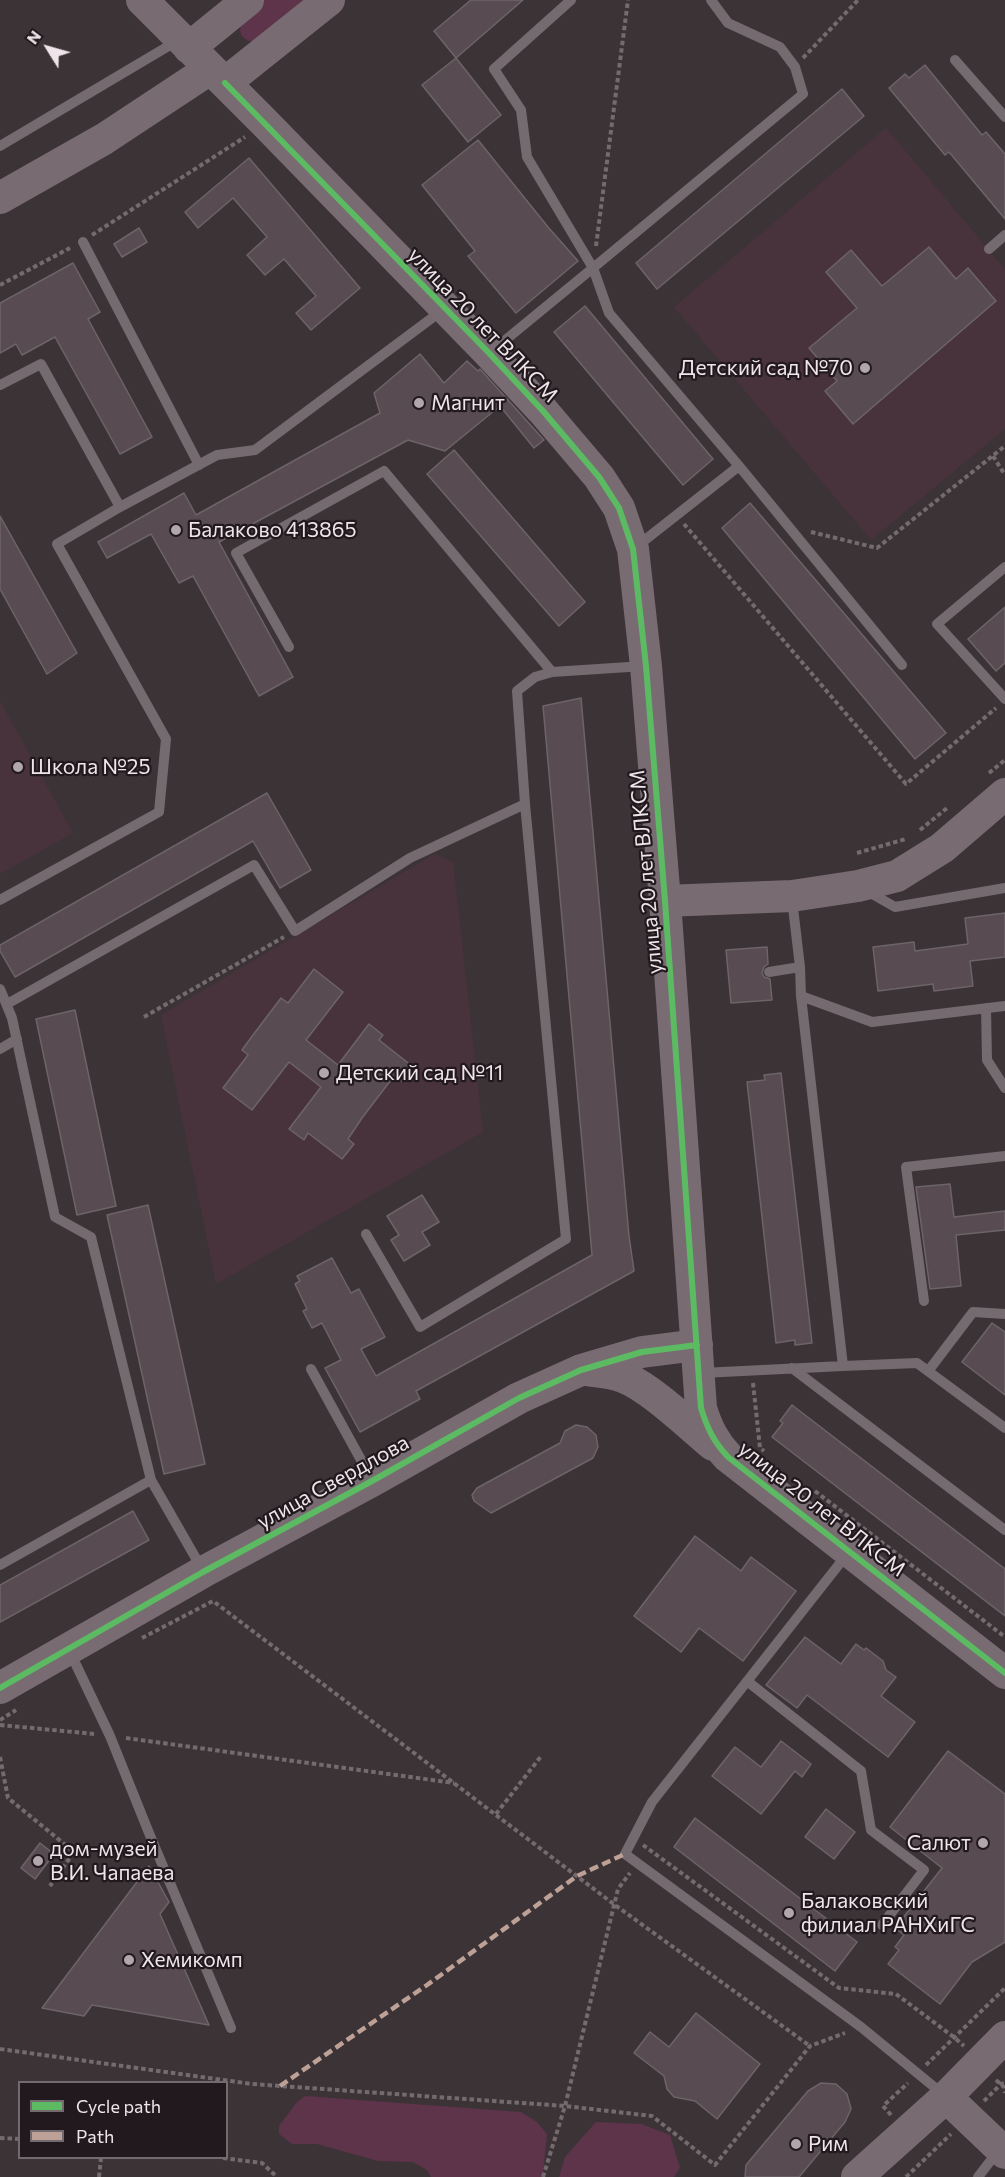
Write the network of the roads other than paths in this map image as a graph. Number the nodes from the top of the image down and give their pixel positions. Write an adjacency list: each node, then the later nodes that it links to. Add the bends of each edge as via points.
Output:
1 (142, 0): 6 (street, улица 20 лет ВЛКСМ)
2 (248, 0): 6 (street)
3 (329, 0): 6 (street)
4 (571, 0): 14 (lane, via 494,69 520,110 527,157)
5 (711, 0): 14 (lane, via 728,23 780,48 795,67 803,94)
6 (201, 60): 9 (lane); 10 (street, via 104,139); 15 (street, улица 20 лет ВЛКСМ)
7 (955, 60): 8 (lane)
8 (1005, 117)
9 (0, 146)
10 (0, 198)
11 (1005, 235): 13 (lane)
12 (83, 242): 18 (lane)
13 (988, 249)
14 (593, 268): 16 (lane); 19 (lane, via 609,313)
15 (445, 309): 16 (street, улица 20 лет ВЛКСМ); 18 (lane, via 255,450 217,455)
16 (489, 353): 21 (street, улица 20 лет ВЛКСМ, via 599,477 619,508)
17 (0, 385): 20 (lane, via 41,364)
18 (199, 465): 20 (lane)
19 (740, 466): 21 (lane); 24 (lane)
20 (120, 507): 33 (lane, via 57,544 166,739 159,812)
21 (633, 549): 25 (street, улица 20 лет ВЛКСМ)
22 (1005, 567): 27 (lane, via 938,624)
23 (289, 647): 26 (lane, via 237,553 384,471)
24 (902, 665)
25 (646, 666): 26 (lane); 34 (street, улица 20 лет ВЛКСМ)
26 (552, 672): 29 (lane, via 535,677 517,691)
27 (1005, 700)
28 (996, 784): 30 (street, via 942,848 897,876)
29 (525, 804): 39 (lane, via 410,858 295,931 254,865); 46 (lane, via 566,1239 420,1327)
30 (858, 886): 31 (lane, via 896,907); 32 (street)
31 (1005, 888)
32 (792, 896): 34 (street); 35 (lane)
33 (0, 900)
34 (665, 901): 49 (street, улица 20 лет ВЛКСМ)
35 (800, 967): 36 (lane); 38 (lane)
36 (769, 972)
37 (0, 989): 39 (lane)
38 (801, 996): 41 (lane, via 872,1022); 50 (lane)
39 (8, 1004): 42 (lane)
40 (1005, 1006): 41 (lane)
41 (986, 1008): 44 (lane, via 987,1059)
42 (17, 1039): 43 (lane); 57 (lane, via 55,1217 91,1237)
43 (0, 1049)
44 (1005, 1088)
45 (1005, 1156): 47 (lane, via 906,1167)
46 (366, 1234)
47 (924, 1301)
48 (1005, 1314): 54 (lane, via 973,1312)
49 (698, 1359): 51 (lane, via 751,1370); 53 (street, улица Свердлова, via 642,1352); 56 (street, улица 20 лет ВЛКСМ, via 701,1408 707,1428)
50 (843, 1366): 51 (lane); 54 (lane, via 912,1362)
51 (792, 1368): 59 (lane)
52 (311, 1369): 58 (lane)
53 (581, 1370): 56 (street, via 616,1375 641,1387); 58 (street, улица Свердлова, via 519,1398)
54 (929, 1370): 55 (lane)
55 (1005, 1428)
56 (728, 1457): 60 (street, улица 20 лет ВЛКСМ)
57 (151, 1480): 61 (lane); 62 (lane)
58 (372, 1481): 62 (street, улица Свердлова)
59 (1005, 1530)
60 (849, 1552): 64 (street, улица 20 лет ВЛКСМ); 65 (lane)
61 (0, 1566)
62 (203, 1572): 63 (street, улица Свердлова)
63 (69, 1649): 66 (street, улица Свердлова); 68 (lane, via 110,1736)
64 (1005, 1673)
65 (747, 1682): 67 (lane, via 861,1771 871,1830 924,1870); 70 (lane, via 652,1802 625,1854 861,2027)
66 (0, 1688)
67 (882, 1925)
68 (231, 2028)
69 (1005, 2037): 70 (street)
70 (946, 2097): 71 (street); 72 (street)
71 (1003, 2151): 73 (lane)
72 (857, 2177)
73 (978, 2177)

